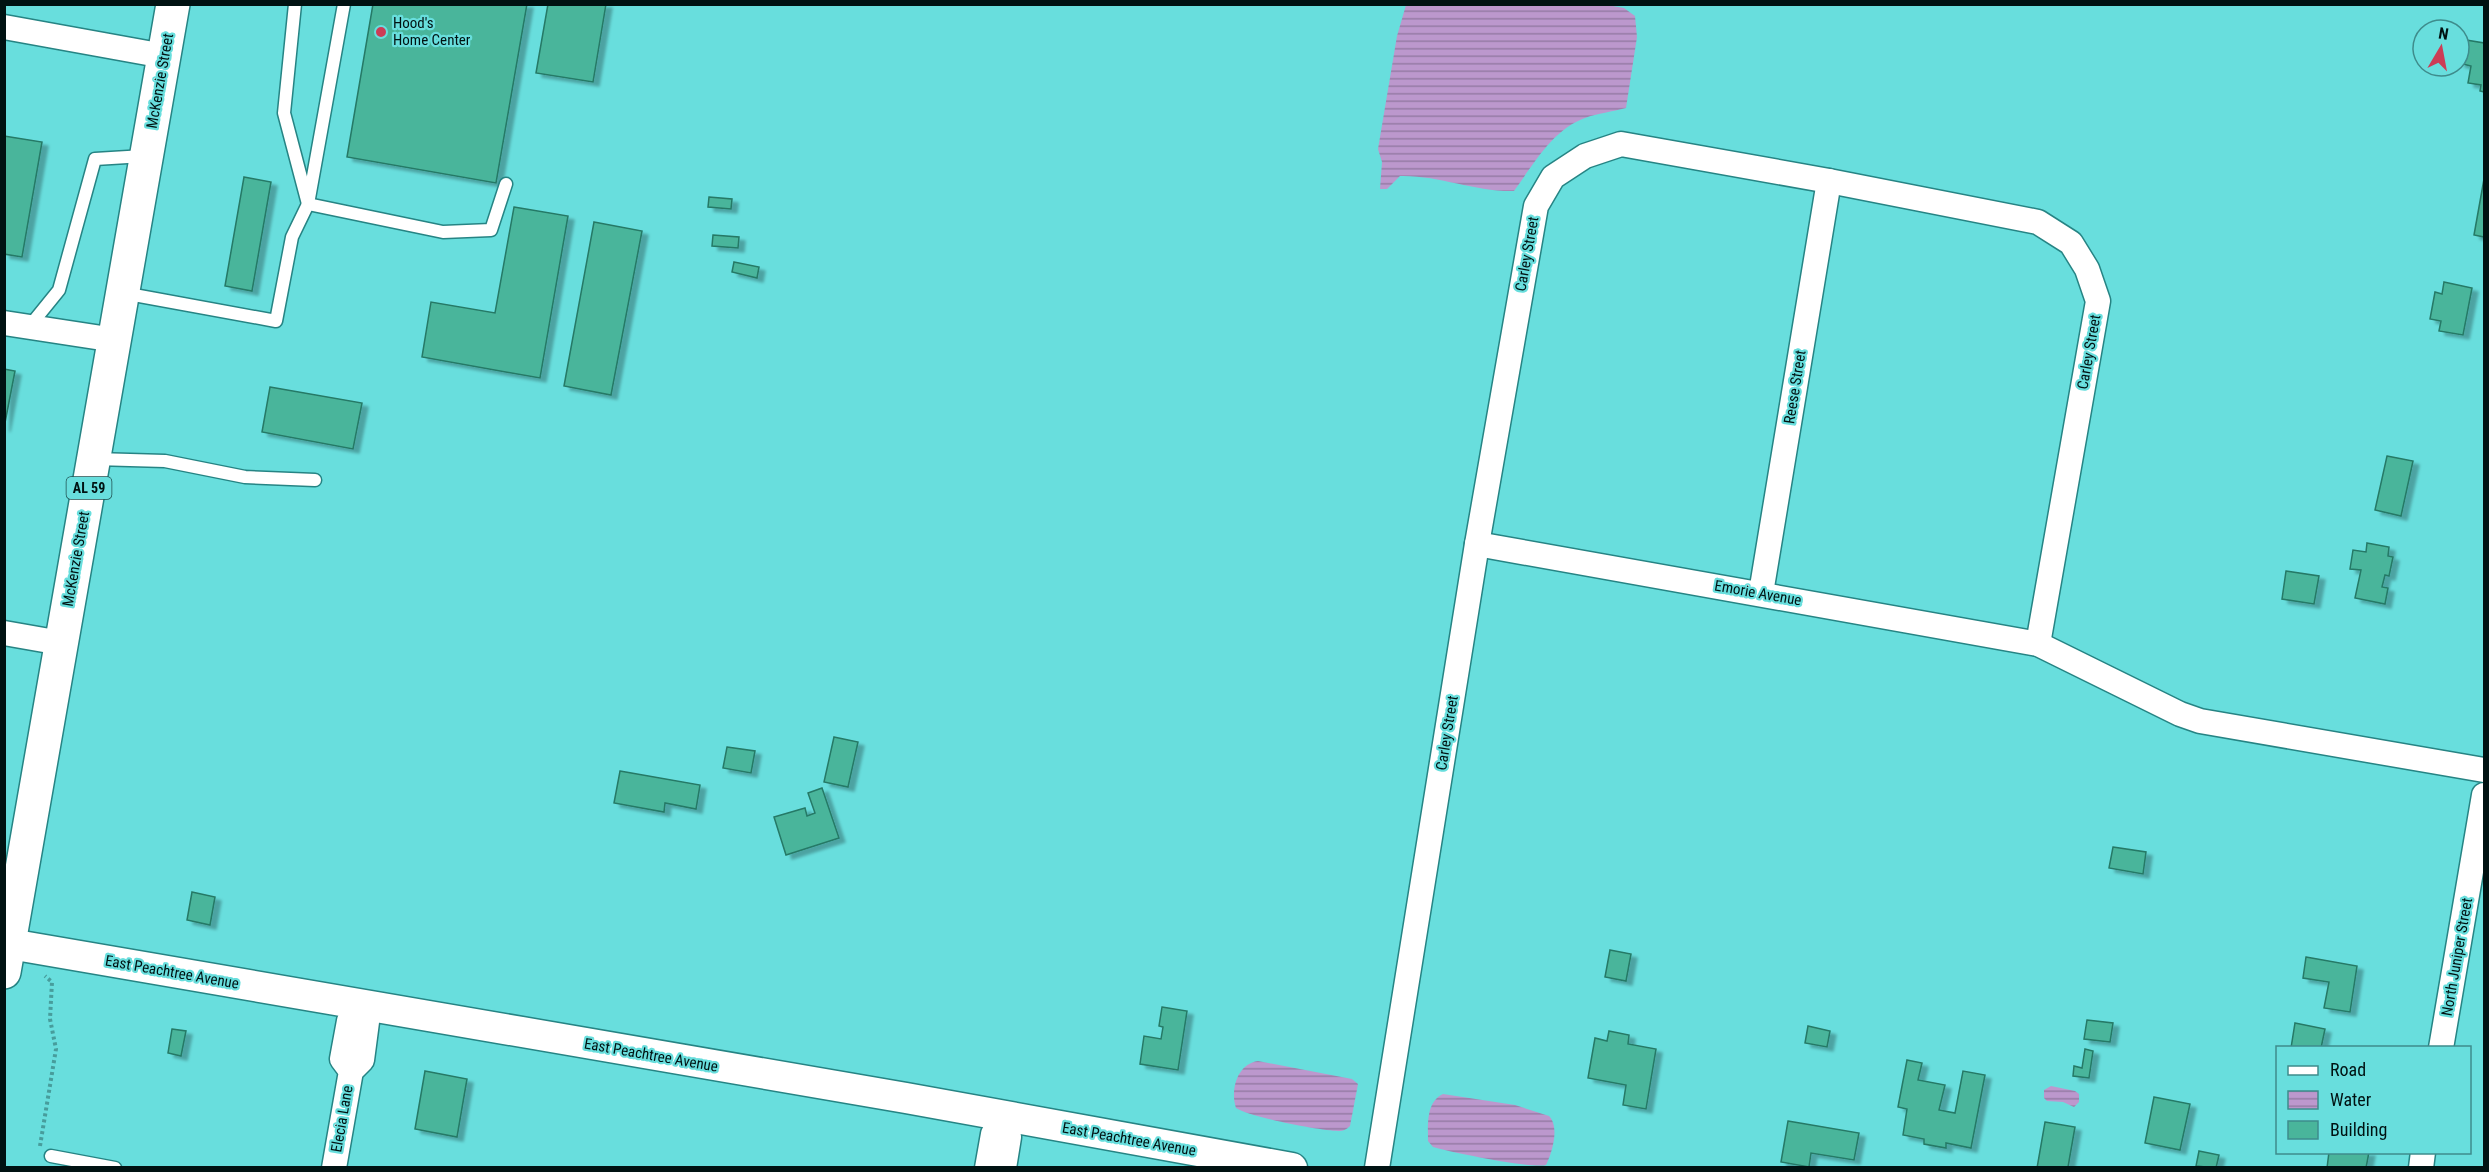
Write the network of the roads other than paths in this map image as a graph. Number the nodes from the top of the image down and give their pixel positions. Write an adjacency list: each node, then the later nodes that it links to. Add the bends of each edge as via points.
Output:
1 (173, 4): 5 (main road, McKenzie Street / AL 59)
2 (295, 4): 9 (lane, via 284,113)
3 (344, 4): 9 (lane)
4 (4, 27): 5 (street)
5 (164, 56): 6 (main road, McKenzie Street / AL 59)
6 (147, 156): 10 (main road, McKenzie Street / AL 59); 12 (lane, via 95,159 59,290)
7 (1829, 181): 16 (street, Carley Street, via 1621,144 1585,156 1553,177 1536,206); 17 (street, Reese Street); 20 (street, Carley Street, via 2037,222 2071,243 2087,269 2098,301)
8 (506, 184): 9 (lane, via 491,230 443,232)
9 (308, 204): 10 (lane, via 292,237 276,321)
10 (123, 293): 13 (main road, McKenzie Street / AL 59)
11 (4, 323): 12 (street)
12 (29, 327): 13 (street)
13 (115, 340): 14 (main road, McKenzie Street / AL 59)
14 (94, 459): 15 (lane, via 165,461 245,477); 19 (main road, McKenzie Street / AL 59)
15 (315, 480)
16 (1477, 544): 17 (street, Emorie Avenue); 33 (street, Carley Street)
17 (1761, 593): 20 (street, Emorie Avenue)
18 (4, 633): 19 (street)
19 (61, 643): 23 (main road, McKenzie Street / AL 59)
20 (2038, 644): 21 (street, Emorie Avenue, via 2200,721)
21 (2484, 770)
22 (2484, 795): 25 (street, North Juniper Street)
23 (6, 953): 24 (street, East Peachtree Avenue)
24 (361, 1006): 26 (street, East Peachtree Avenue); 29 (street, Elecia Lane, via 349,1021 342,1059 351,1071)
25 (2441, 1046)
26 (1003, 1116): 30 (street, via 993,1134); 31 (street, via 1009,1137); 32 (street, East Peachtree Avenue)
27 (45, 1157): 28 (lane)
28 (115, 1167)
29 (334, 1167)
30 (987, 1167)
31 (1004, 1167)
32 (1292, 1167)
33 (1377, 1167)

